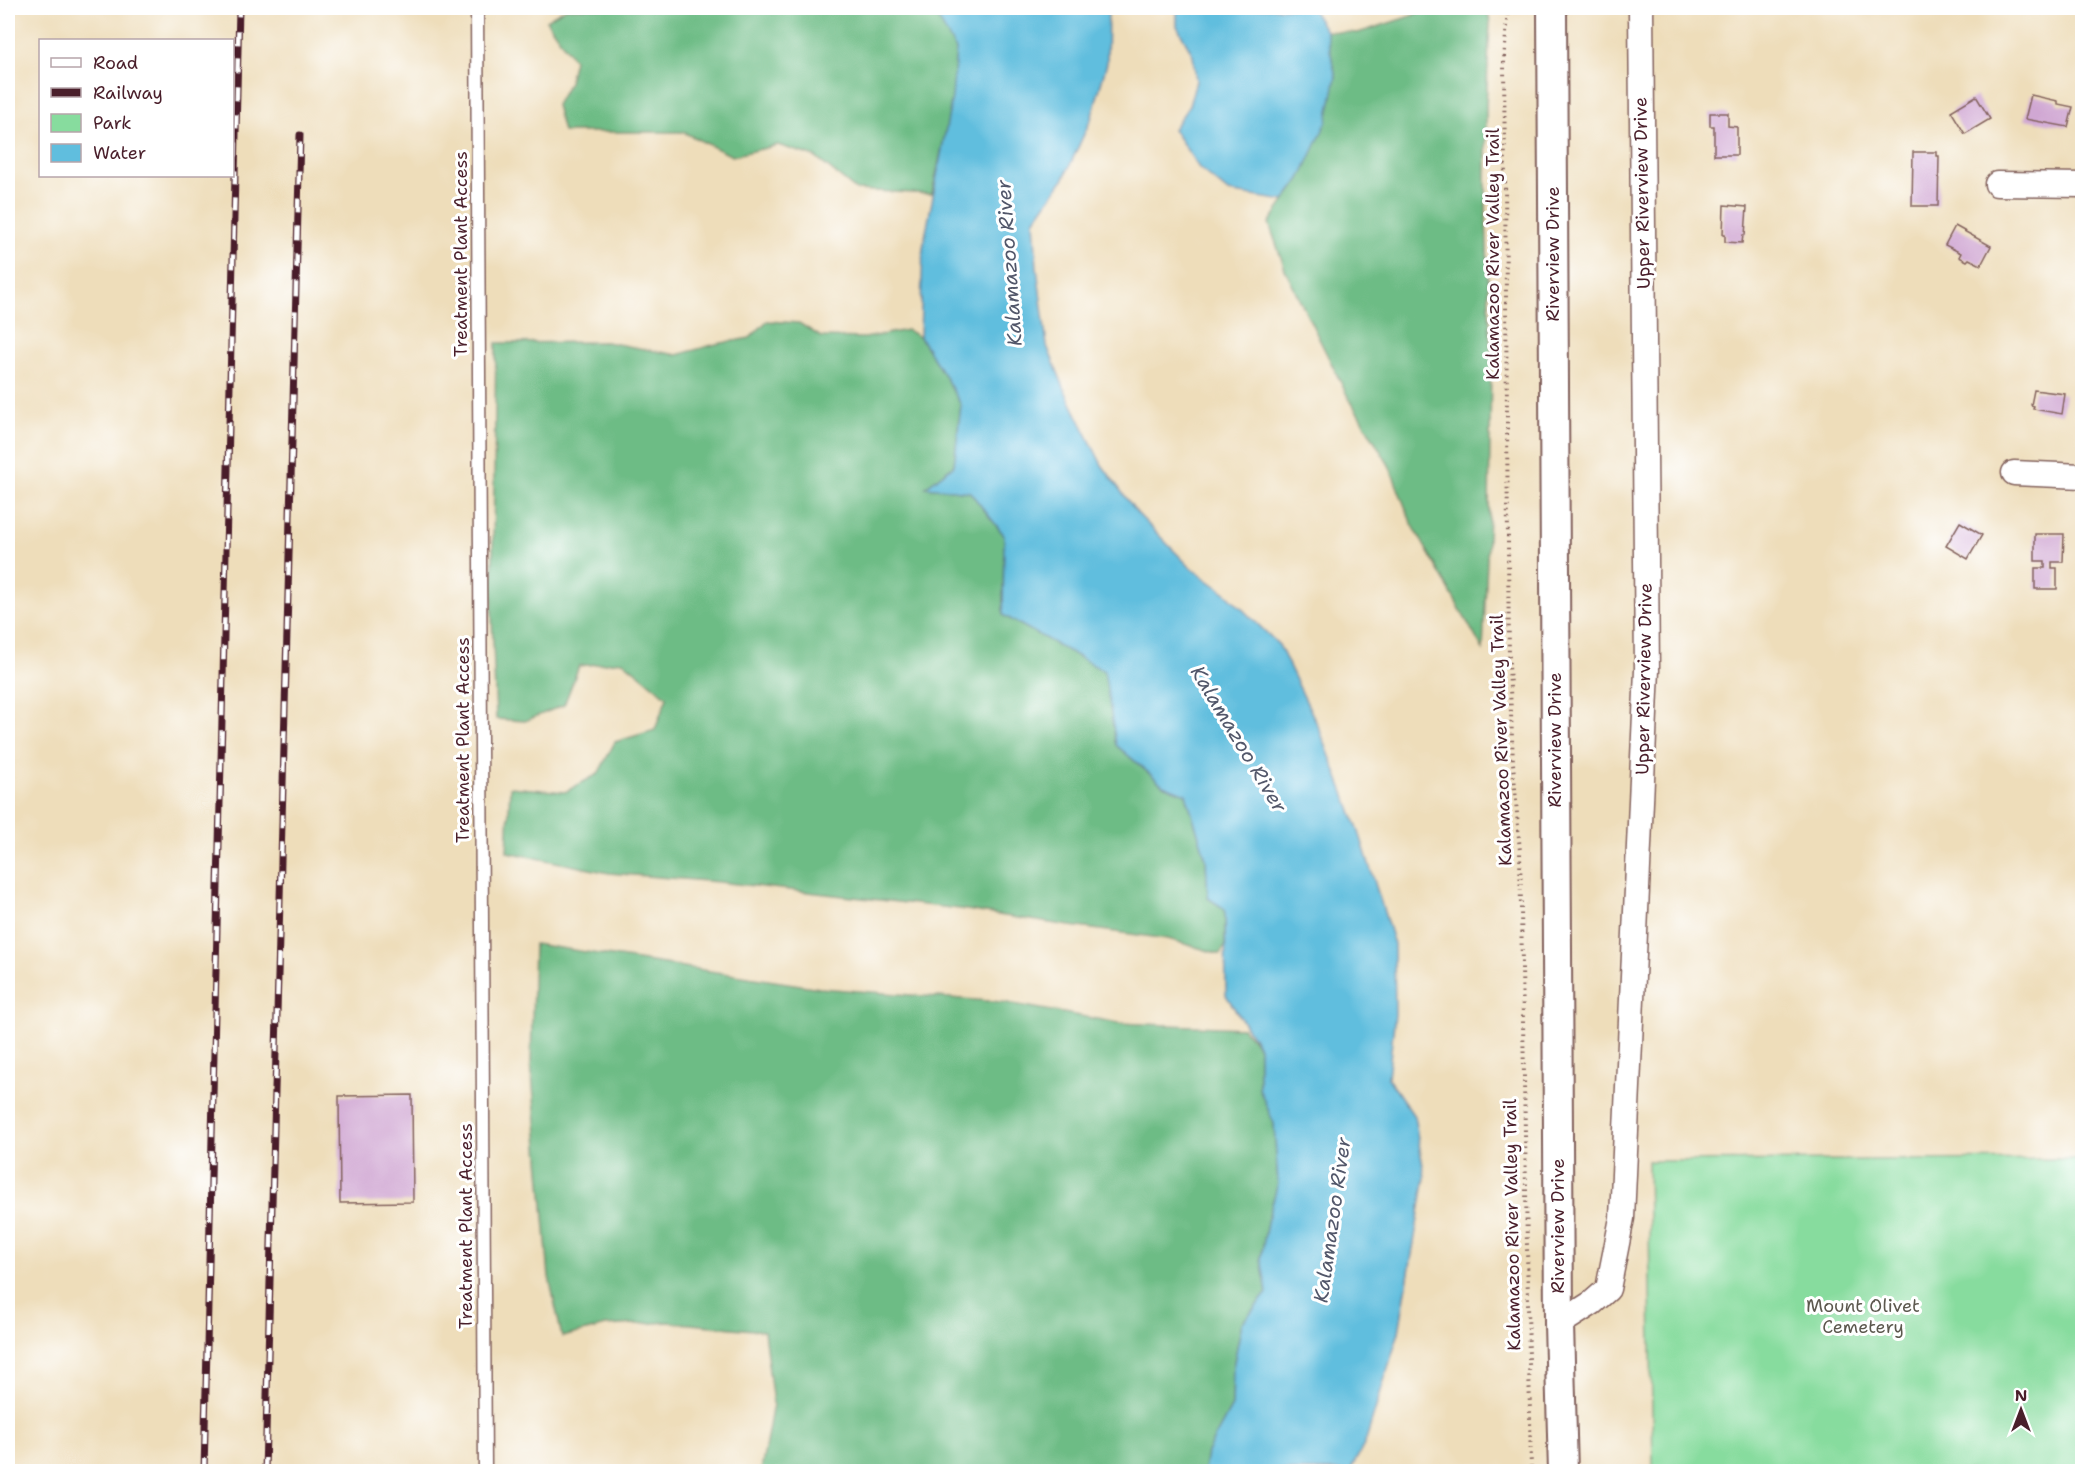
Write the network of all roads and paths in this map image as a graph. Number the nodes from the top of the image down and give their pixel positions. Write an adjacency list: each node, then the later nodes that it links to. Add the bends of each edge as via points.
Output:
1 (477, 8): 10 (lane, Treatment Plant Access)
2 (1508, 8): 11 (path, Kalamazoo River Valley Trail, via 1504,71 1509,663 1520,852)
3 (1552, 8): 9 (street, Riverview Drive)
4 (1641, 8): 9 (street, Upper Riverview Drive, via 1647,670 1622,1218 1608,1289)
5 (1997, 184): 6 (street)
6 (2082, 185)
7 (2014, 473): 8 (street)
8 (2082, 476)
9 (1559, 1324): 12 (street, Riverview Drive)
10 (485, 1472)
11 (1531, 1472)
12 (1563, 1472)

